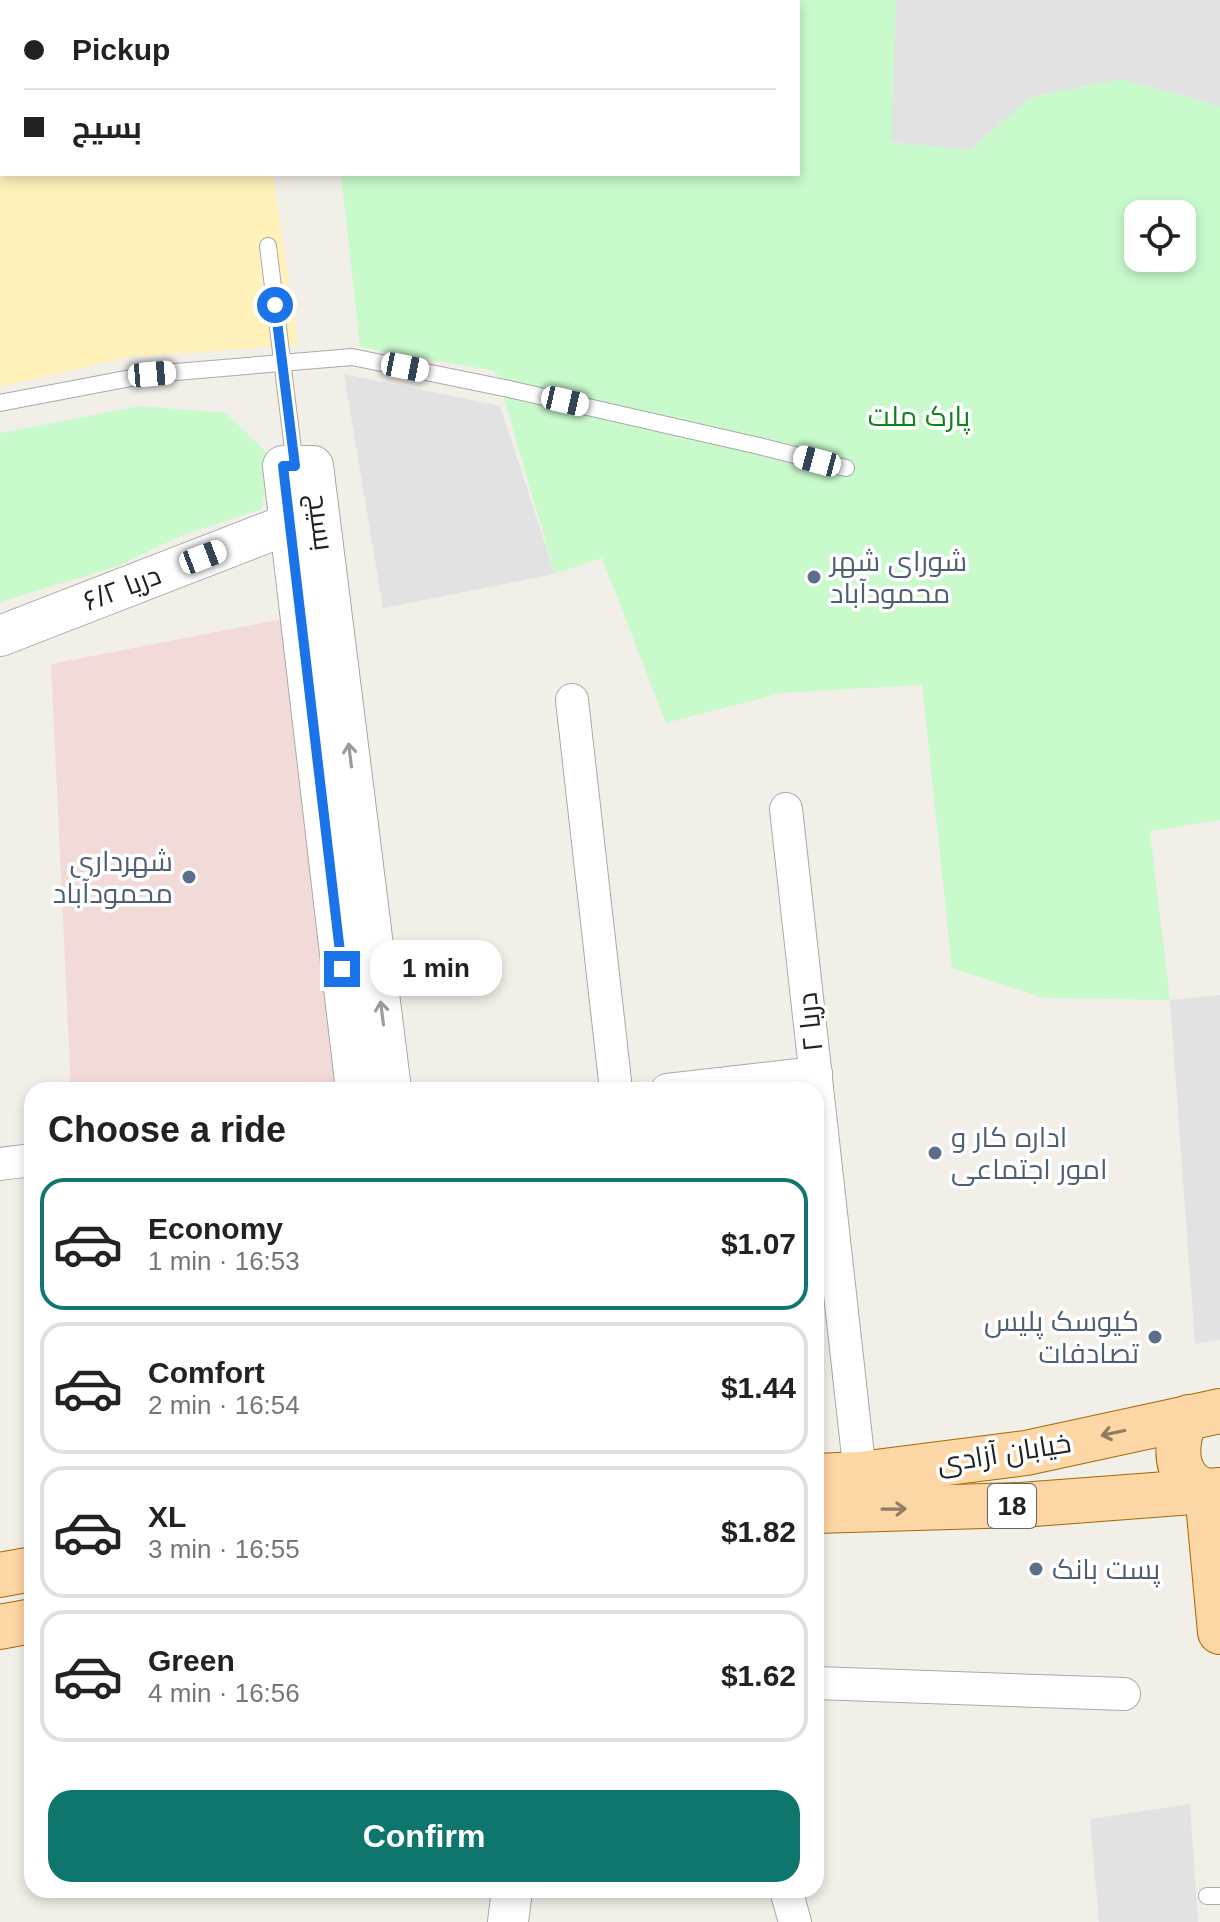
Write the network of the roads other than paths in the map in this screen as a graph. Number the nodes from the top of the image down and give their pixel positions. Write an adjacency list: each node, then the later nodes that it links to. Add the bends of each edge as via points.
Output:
1 (268, 246): 2 (lane)
2 (282, 364): 3 (lane, via 152,374); 4 (lane); 5 (lane, via 352,357)
3 (0, 403)
4 (295, 466): 6 (street, بسیج, via 283,466); 8 (street, بسیج, via 313,466)
5 (846, 468)
6 (289, 524): 7 (street, دریا ۶/۲); 8 (street, بسیج)
7 (0, 636)
8 (322, 666): 12 (street, بسیج); 13 (street, بسیج, one-way to 8)
9 (572, 700): 14 (street)
10 (786, 809): 11 (street, دریا ۲)
11 (816, 1073): 15 (street); 16 (street, دریا ۲)
12 (355, 1082)
13 (390, 1082)
14 (615, 1082)
15 (737, 1082)
16 (817, 1082)
17 (824, 1146): 21 (street, دریا ۲)
18 (24, 1161): 19 (street)
19 (0, 1164)
20 (1205, 1414): 21 (main road, خیابان آزادی / 18, one-way to 21, via 1026,1453); 23 (main road, via 1184,1424 1182,1469 1193,1485)
21 (860, 1474): 22 (main road, خیابان آزادی / 18)
22 (824, 1476)
23 (1213, 1491): 24 (main road, خیابان آزادی / 18, one-way to 23, via 1021,1505); 29 (main road)
24 (824, 1511)
25 (24, 1570): 26 (main road)
26 (0, 1575)
27 (24, 1622): 28 (main road)
28 (0, 1627)
29 (1220, 1632)
30 (824, 1683): 31 (street)
31 (1124, 1694)
32 (511, 1898): 34 (street)
33 (788, 1898): 35 (street)
34 (508, 1922)
35 (795, 1922)

